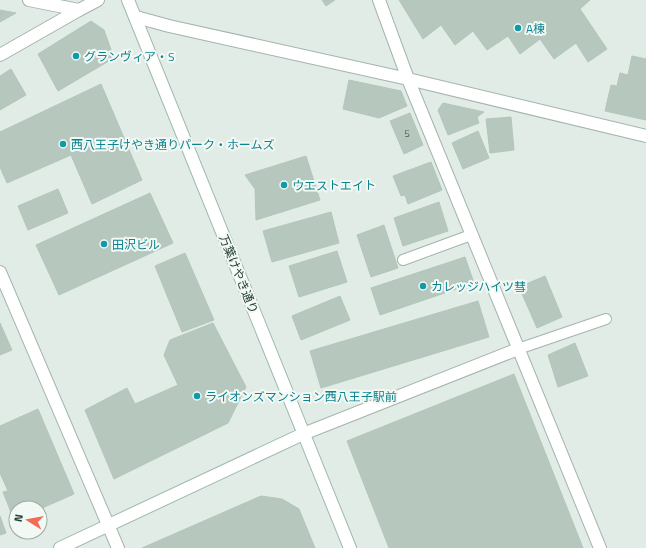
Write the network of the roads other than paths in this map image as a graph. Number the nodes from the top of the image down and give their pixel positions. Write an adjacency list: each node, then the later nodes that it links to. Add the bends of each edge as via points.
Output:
1 (29, 0): 5 (street)
2 (98, 0): 5 (street)
3 (128, 0): 6 (street, 万葉けやき通り)
4 (379, 0): 8 (street)
5 (78, 10): 7 (street)
6 (136, 17): 8 (street); 15 (street, 万葉けやき通り)
7 (0, 55)
8 (408, 80): 9 (street); 10 (street)
9 (646, 136)
10 (471, 235): 11 (lane); 14 (street)
11 (403, 260)
12 (0, 272): 16 (street)
13 (606, 319): 14 (lane)
14 (518, 349): 15 (street); 20 (street)
15 (303, 434): 16 (street); 19 (street, 万葉けやき通り)
16 (109, 526): 17 (street); 18 (street)
17 (60, 548)
18 (118, 548)
19 (350, 548)
20 (600, 548)

